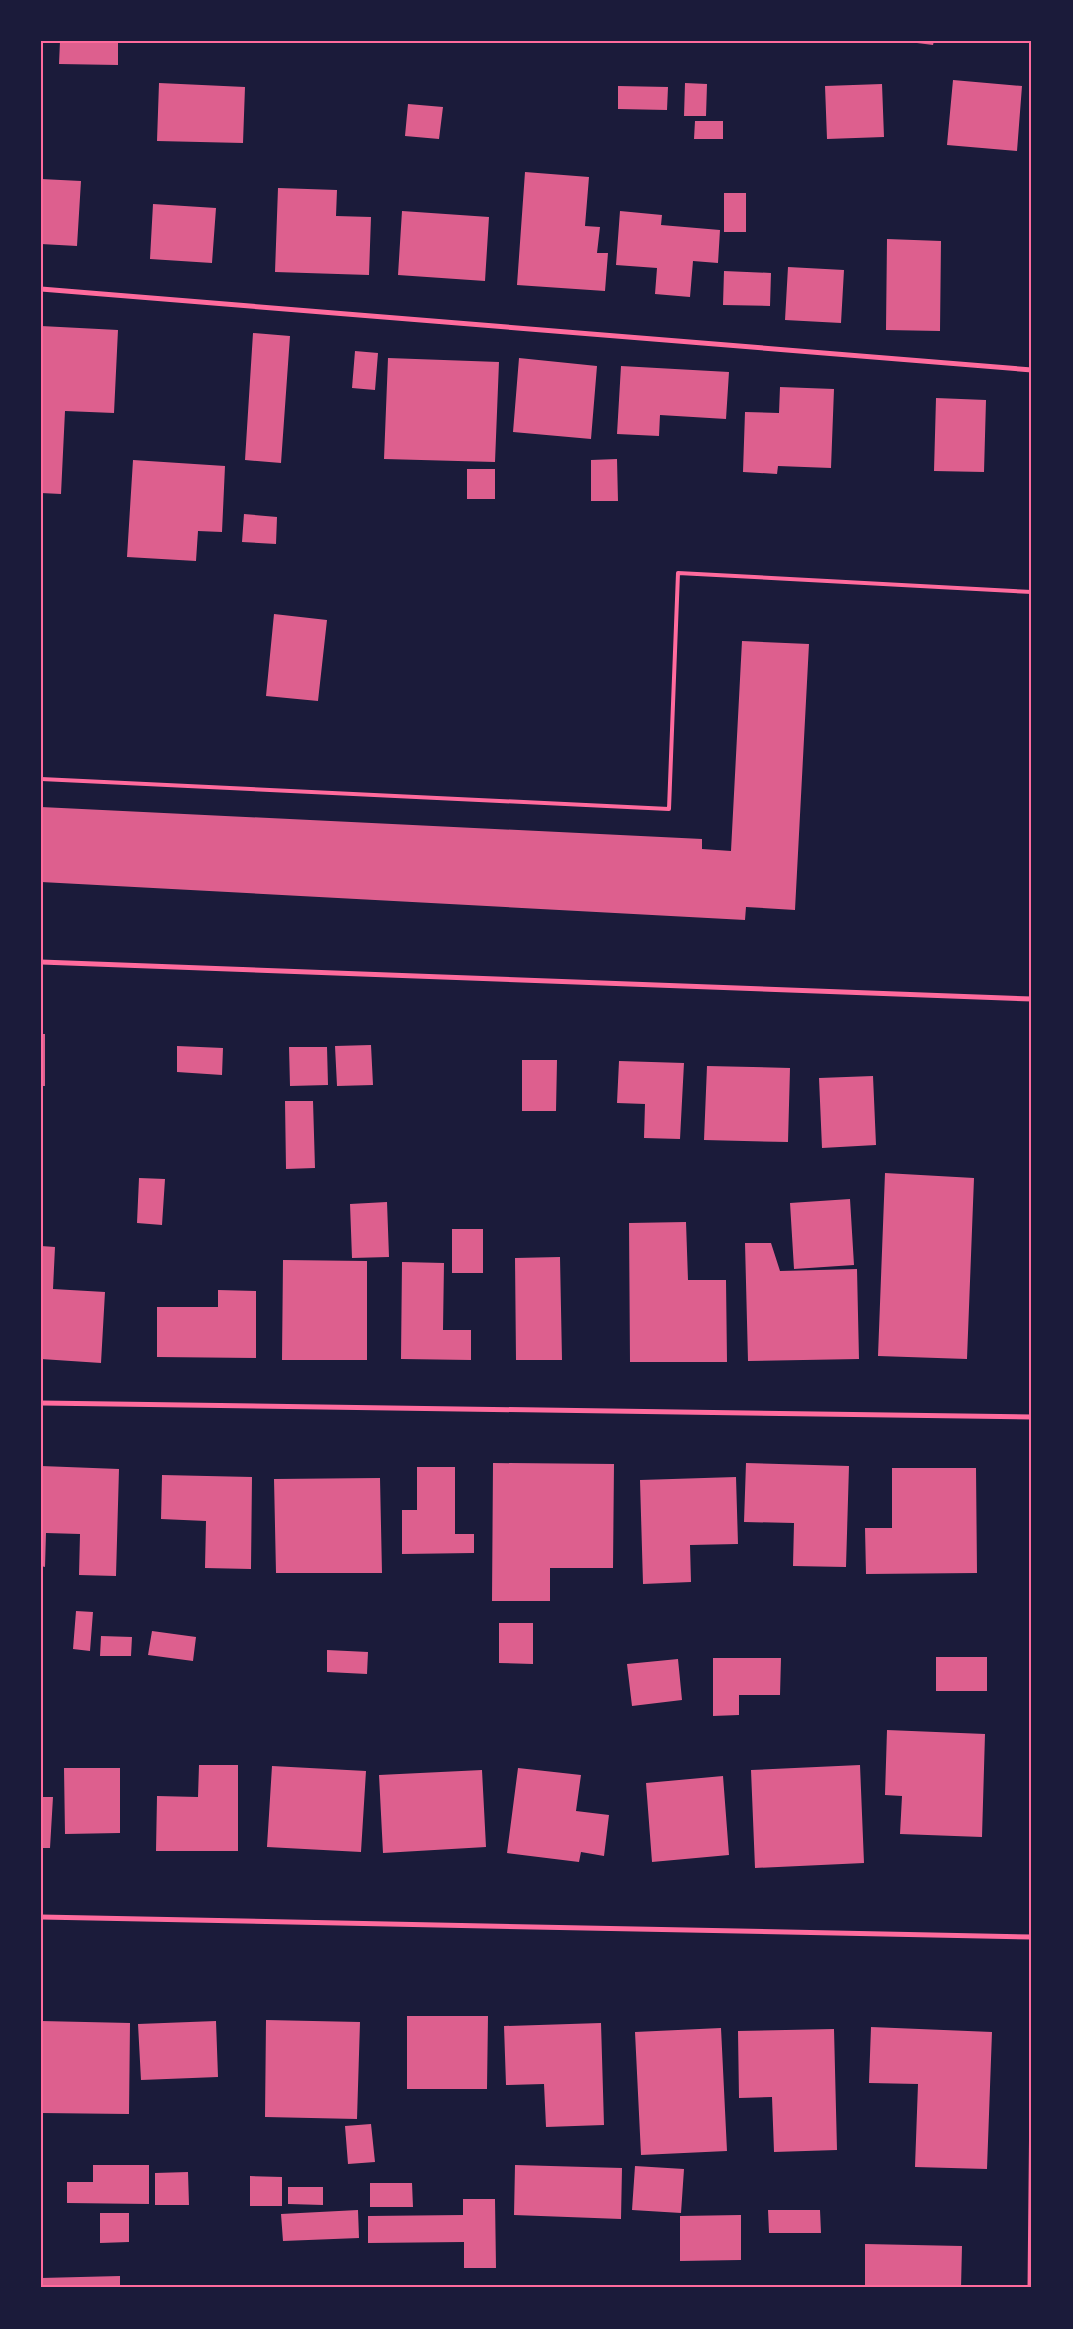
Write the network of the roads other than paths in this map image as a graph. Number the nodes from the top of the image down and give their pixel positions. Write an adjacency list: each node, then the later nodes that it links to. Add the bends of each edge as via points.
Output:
1 (41, 289): 2 (street)
2 (1032, 370)
3 (1032, 592): 4 (lane, via 678,573 669,810)
4 (41, 779)
5 (41, 962): 6 (street)
6 (1032, 999)
7 (41, 1403): 8 (street)
8 (1032, 1417)
9 (41, 1917): 10 (street)
10 (1032, 1937)
11 (1032, 2090): 12 (street)
12 (1030, 2288)

